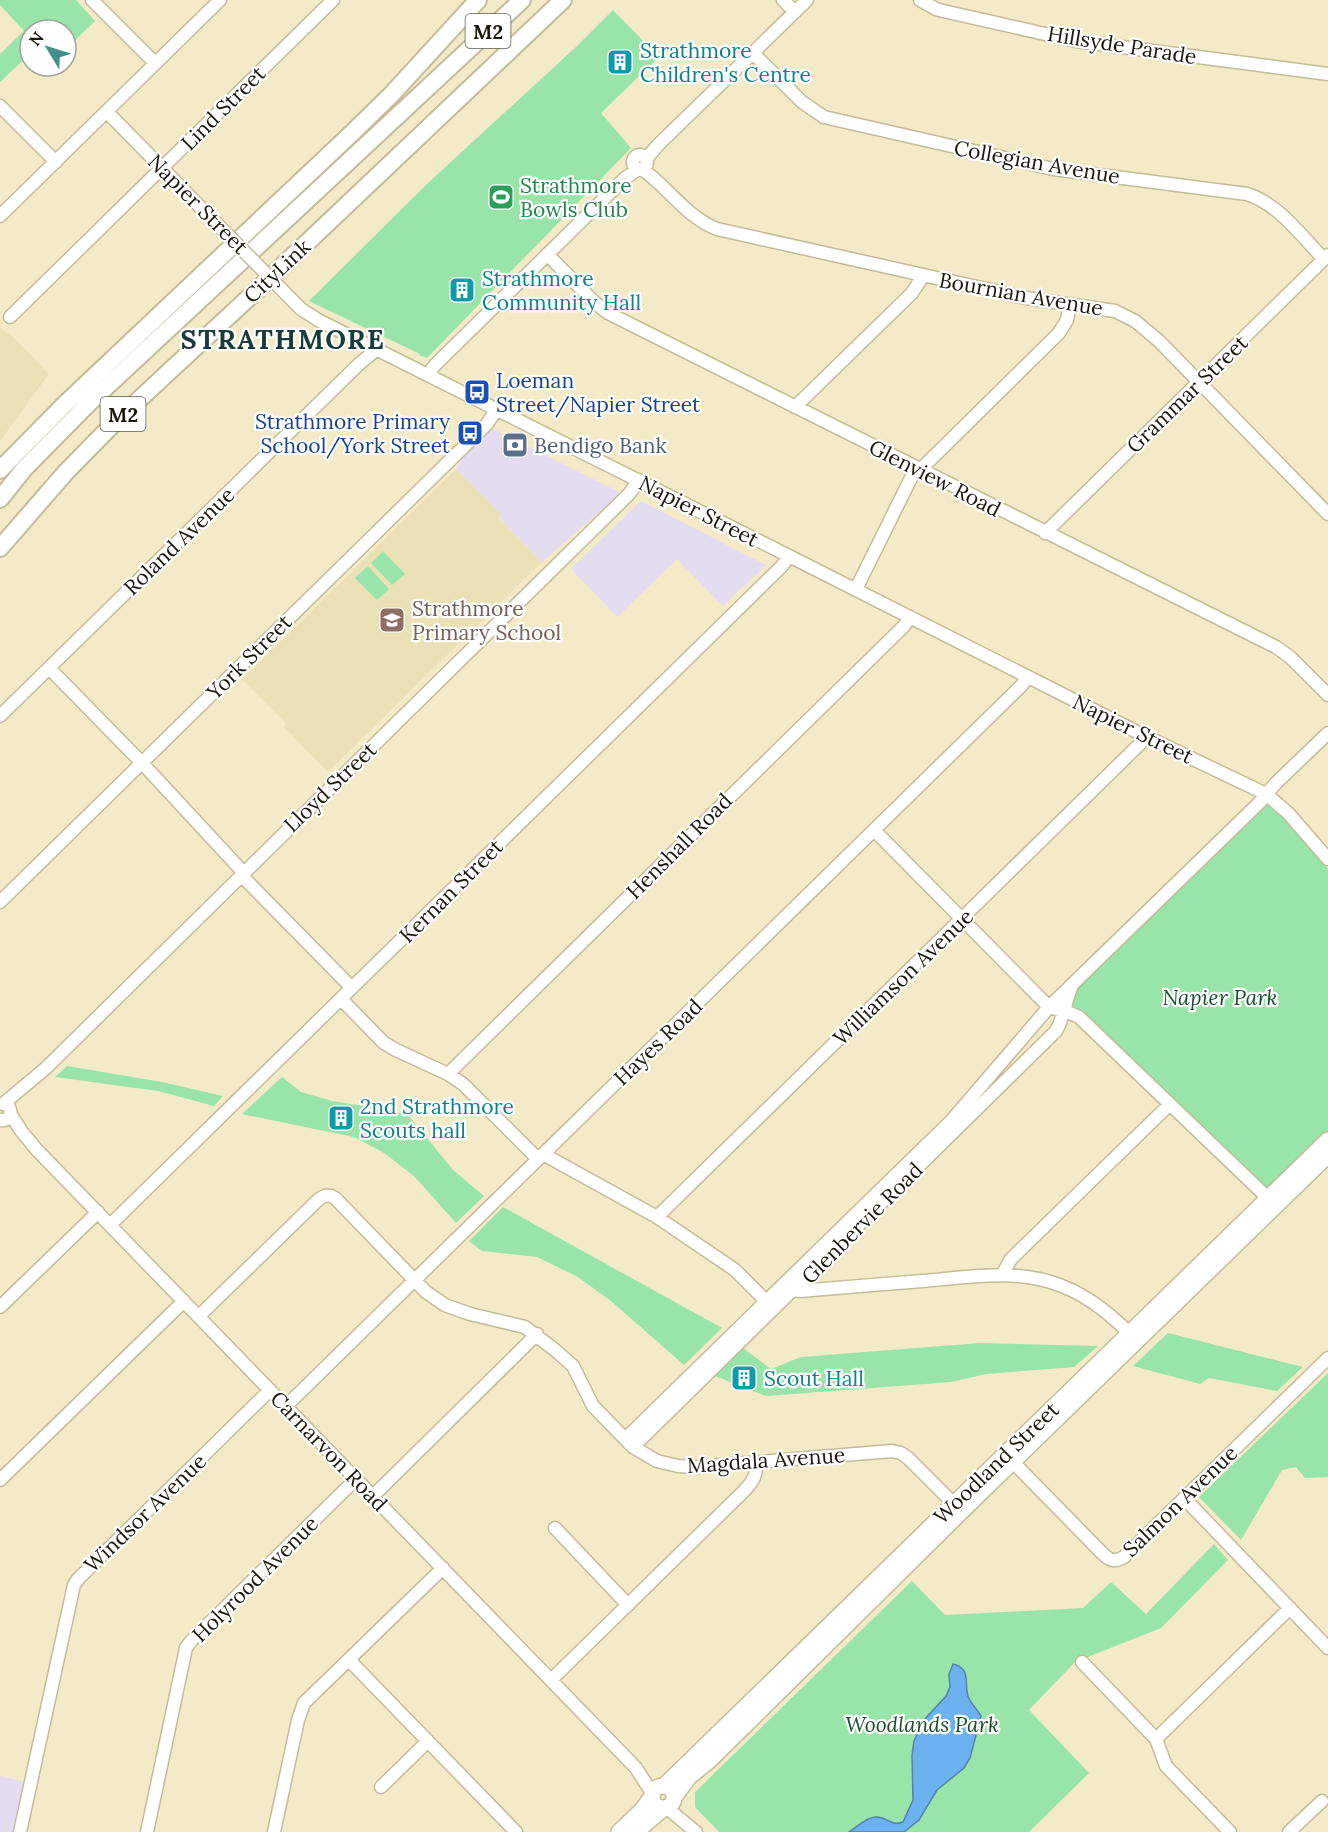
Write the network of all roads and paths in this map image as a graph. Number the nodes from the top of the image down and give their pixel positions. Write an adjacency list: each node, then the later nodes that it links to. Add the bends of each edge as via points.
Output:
1 (92, 0): 12 (street)
2 (220, 0): 12 (street)
3 (333, 0): 18 (street, Lind Street)
4 (478, 0): 31 (highway, via 360,126)
5 (522, 0): 33 (highway, CityLink / M2, via 88,404)
6 (563, 0): 36 (highway, CityLink / M2, via 117,420)
7 (783, 0): 10 (street)
8 (807, 0): 10 (street)
9 (920, 0): 13 (street, Hillsyde Parade, via 936,9 1076,41)
10 (795, 12): 11 (street)
11 (753, 53): 17 (street); 21 (street, Collegian Avenue, via 802,102 824,117 1053,169 1247,194 1276,210)
12 (155, 63): 15 (street)
13 (1328, 74)
14 (0, 105): 16 (street)
15 (107, 112): 16 (street); 18 (street, Napier Street)
16 (56, 162): 19 (street)
17 (641, 164): 20 (street); 22 (street, Bournian Avenue, via 694,217 717,229)
18 (162, 168): 24 (street, Lind Street); 25 (street, Napier Street, bridge, via 301,309)
19 (0, 216)
20 (547, 254): 26 (street); 28 (street, Glenview Road, via 608,313)
21 (1326, 257): 27 (street, Grammar Street)
22 (923, 276): 23 (street, Bournian Avenue); 28 (street, via 912,292)
23 (1070, 305): 27 (street, Bournian Avenue, via 1115,311 1135,321); 30 (street, via 1059,333)
24 (10, 317)
25 (373, 347): 26 (street, Napier Street); 40 (street, Roland Avenue)
26 (428, 375): 29 (street, Napier Street)
27 (1199, 382): 34 (street, Bournian Avenue); 35 (street, Grammar Street)
28 (795, 407): 30 (street, Glenview Road)
29 (496, 410): 32 (street, Napier Street); 46 (street, York Street, via 487,424)
30 (918, 469): 35 (street, Glenview Road); 38 (street)
31 (0, 470)
32 (639, 480): 37 (street, Napier Street); 50 (street, Lloyd Street)
33 (0, 499)
34 (1328, 514)
35 (1045, 532): 42 (street, Glenview Road, via 1276,648)
36 (0, 548)
37 (789, 556): 38 (street, Napier Street); 54 (street, Kernan Street)
38 (856, 589): 39 (street, Napier Street)
39 (910, 617): 41 (street, Napier Street); 58 (street, Henshall Road)
40 (49, 668): 43 (street, Roland Avenue); 46 (street)
41 (1028, 677): 45 (street, Napier Street); 48 (street, Hayes Road)
42 (1328, 694)
43 (0, 716)
44 (1328, 733): 47 (street, Glenbervie Road)
45 (1147, 737): 47 (street, Napier Street); 52 (street, Williamson Avenue)
46 (142, 763): 50 (street); 51 (street, York Street)
47 (1266, 794): 49 (street, Napier Street); 53 (street, Glenbervie Road)
48 (874, 830): 52 (street); 63 (street, Hayes Road)
49 (1328, 859)
50 (242, 874): 54 (street); 60 (street, Lloyd Street, via 19,1092)
51 (0, 902)
52 (962, 919): 56 (street); 66 (street, Williamson Avenue)
53 (1071, 987): 56 (street, Glenbervie Road); 57 (street, Glenbervie Road)
54 (352, 988): 55 (street, Kernan Street)
55 (341, 999): 58 (street, via 384,1043); 67 (street, Kernan Street)
56 (1049, 1007): 57 (street); 71 (street, Glenbervie Road, via 952,1120)
57 (1063, 1011): 59 (street, via 1079,1017); 68 (street, Glenbervie Road, via 1056,1031)
58 (448, 1074): 63 (street)
59 (1170, 1104): 64 (street); 69 (street, via 1011,1259)
60 (4, 1114): 65 (street, Carnarvon Road)
61 (1328, 1140): 64 (main road, Woodland Street)
62 (1328, 1155): 64 (main road, Woodland Street)
63 (540, 1157): 66 (street); 70 (street, Hayes Road)
64 (1272, 1202): 78 (main road, Woodland Street)
65 (98, 1212): 67 (street, Carnarvon Road); 75 (street)
66 (657, 1217): 74 (street, via 735,1270)
67 (110, 1225): 73 (street, Carnarvon Road)
68 (826, 1258): 71 (street, Glenbervie Road); 72 (street, via 820,1274)
69 (1009, 1275): 72 (street); 78 (street, via 1047,1281 1082,1295)
70 (415, 1281): 76 (street, Magdala Avenue, via 335,1198 326,1195); 77 (street, Magdala Avenue, via 445,1305 525,1327); 81 (street, Hayes Road)
71 (789, 1286): 72 (street); 74 (street, Glenbervie Road)
72 (836, 1288)
73 (184, 1301): 76 (street, Carnarvon Road); 86 (street)
74 (770, 1305): 82 (street, Glenbervie Road)
75 (0, 1307)
76 (199, 1316): 80 (street, Carnarvon Road)
77 (537, 1334): 82 (street, Magdala Avenue, via 573,1366 593,1406); 87 (street)
78 (1134, 1336): 83 (main road, Woodland Street)
79 (1328, 1358): 88 (street, Salmon Avenue)
80 (270, 1390): 81 (street, Carnarvon Road); 104 (street, Windsor Avenue, via 74,1585)
81 (286, 1406): 85 (street, Carnarvon Road)
82 (629, 1443): 84 (street, Magdala Avenue, via 657,1461 678,1466)
83 (1009, 1458): 88 (street, Salmon Avenue, via 1112,1561 1124,1557); 89 (main road, Woodland Street)
84 (755, 1462): 89 (street, Magdala Avenue, via 892,1451 908,1458); 92 (street, via 757,1470 752,1483)
85 (356, 1479): 87 (street, Carnarvon Road); 105 (street, Holyrood Avenue, via 190,1641)
86 (0, 1480)
87 (373, 1496): 91 (street, Carnarvon Road)
88 (1184, 1498): 93 (street)
89 (957, 1508): 101 (main road, Woodland Street)
90 (555, 1528): 92 (street)
91 (443, 1568): 95 (street); 97 (street, Carnarvon Road)
92 (628, 1605): 97 (street)
93 (1290, 1608): 94 (street); 98 (street)
94 (1328, 1648)
95 (349, 1660): 99 (street); 106 (street, via 300,1711)
96 (1082, 1662): 98 (street)
97 (551, 1680): 101 (street, Carnarvon Road)
98 (1156, 1739): 110 (street, via 1166,1766)
99 (428, 1741): 100 (street); 107 (street)
100 (381, 1787)
101 (664, 1797): 103 (street, Carnarvon Road); 108 (main road, Woodland Street, via 642,1810); 109 (main road, Woodland Street)
102 (1322, 1801): 111 (street)
103 (694, 1830)
104 (20, 1832)
105 (147, 1832)
106 (274, 1832)
107 (516, 1832)
108 (619, 1832)
109 (636, 1832)
110 (1230, 1832)
111 (1289, 1832)

